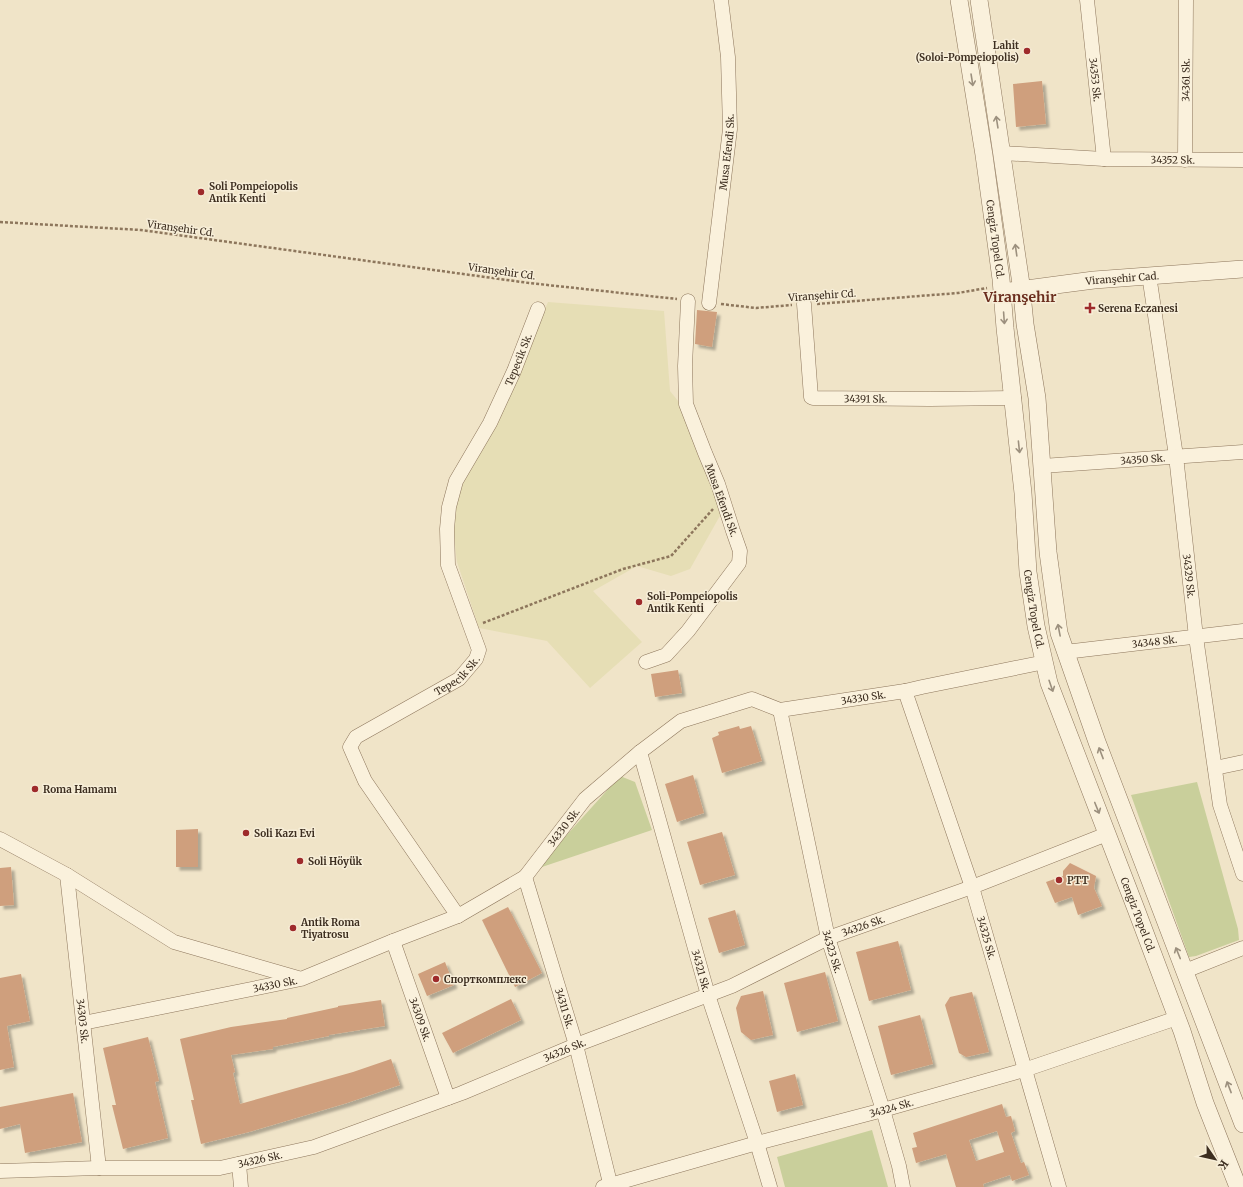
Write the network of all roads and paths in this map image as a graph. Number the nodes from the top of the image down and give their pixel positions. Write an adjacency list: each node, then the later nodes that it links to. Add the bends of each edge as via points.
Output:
1 (721, 0): 16 (street, Musa Efendi Sk., via 728,56 730,129)
2 (959, 0): 13 (street, Cengiz Topel Cd., one-way to 13)
3 (978, 0): 6 (street, Cengiz Topel Cd., one-way to 3)
4 (1087, 0): 7 (street, 34353 Sk.)
5 (1186, 0): 8 (street, 34361 Sk.)
6 (1002, 153): 7 (street, 34352 Sk.); 14 (street, Cengiz Topel Cd., one-way to 6)
7 (1104, 159): 8 (street, 34352 Sk.)
8 (1185, 160): 9 (street, 34352 Sk.)
9 (1243, 160)
10 (0, 222): 15 (path, Viranşehir Cd., via 141,230 529,283)
11 (1243, 269): 12 (street, Viranşehir Cad.)
12 (1149, 275): 14 (street, Viranşehir Cad.); 21 (street, 34329 Sk.)
13 (1002, 289): 14 (street, Viranşehir Cad.); 17 (path, Viranşehir Cd.); 19 (street, Cengiz Topel Cd., one-way to 19)
14 (1022, 289): 22 (street, Cengiz Topel Cd., via 1037,398)
15 (688, 301): 23 (street, Musa Efendi Sk., via 686,404)
16 (709, 303): 17 (path, Viranşehir Cd., via 756,308)
17 (804, 304): 19 (street, 34391 Sk., via 809,381 813,398)
18 (538, 309): 24 (street, Tepecik Sk., via 514,371 490,422 456,481 449,506 448,565)
19 (1014, 398): 29 (street, Cengiz Topel Cd., one-way to 29, via 1028,572 1036,626)
20 (1243, 452): 21 (street, 34350 Sk.)
21 (1176, 456): 22 (street, 34350 Sk.); 26 (street, 34329 Sk.)
22 (1042, 466): 27 (street, Cengiz Topel Cd., one-way to 22, via 1059,633 1048,552)
23 (723, 498): 24 (path, via 671,556 623,569); 28 (street, Musa Efendi Sk., via 740,551 739,563 688,631 666,655)
24 (471, 628): 41 (street, Tepecik Sk., via 479,650 476,659 459,679 356,737 350,746 365,781)
25 (1243, 631): 26 (street, 34348 Sk.)
26 (1196, 637): 27 (street, 34348 Sk.); 34 (street, 34329 Sk.)
27 (1066, 652): 45 (street, Cengiz Topel Cd., one-way to 27, via 1099,749)
28 (646, 662)
29 (1045, 662): 30 (street, 34330 Sk.); 35 (street, Cengiz Topel Cd., one-way to 35, via 1049,683)
30 (905, 691): 31 (street, 34330 Sk.); 40 (street, 34325 Sk.)
31 (780, 710): 32 (street, 34330 Sk., via 752,699 681,721); 42 (street, 34323 Sk.)
32 (640, 752): 39 (street, 34330 Sk., via 585,799); 47 (street, 34321 Sk.)
33 (1243, 762): 34 (street)
34 (1215, 768): 37 (street, 34329 Sk., via 1220,805)
35 (1108, 834): 40 (street, 34326 Sk.); 48 (street, Cengiz Topel Cd.)
36 (0, 839): 38 (street)
37 (1243, 874)
38 (67, 875): 46 (street, via 174,942); 49 (street, 34303 Sk.)
39 (525, 877): 41 (street, 34330 Sk.); 50 (street, 34311 Sk.)
40 (972, 887): 42 (street, 34326 Sk.); 51 (street, 34325 Sk.)
41 (458, 916): 43 (street, 34330 Sk.)
42 (828, 938): 47 (street, 34326 Sk., via 732,986); 53 (street, 34323 Sk.)
43 (393, 941): 46 (street, 34330 Sk.); 52 (street, 34309 Sk.)
44 (1243, 948): 45 (street)
45 (1185, 971): 54 (street, Cengiz Topel Cd., one-way to 45)
46 (301, 979): 49 (street, 34330 Sk.)
47 (708, 995): 50 (street, 34326 Sk.); 55 (street, 34321 Sk.)
48 (1177, 1018): 51 (street, 34324 Sk.); 64 (street, Cengiz Topel Cd., via 1205,1103)
49 (82, 1023): 57 (street, 34303 Sk.)
50 (576, 1045): 52 (street, 34326 Sk.); 59 (street, 34311 Sk.)
51 (1024, 1070): 53 (street, 34324 Sk.); 63 (street, 34325 Sk.)
52 (448, 1098): 56 (street, 34326 Sk., via 314,1147)
53 (884, 1110): 55 (street, 34324 Sk.); 62 (street, 34323 Sk.)
54 (1242, 1120)
55 (757, 1143): 59 (street, 34324 Sk.); 61 (street, 34321 Sk.)
56 (239, 1164): 57 (street, 34326 Sk., via 220,1168); 60 (street)
57 (99, 1168): 58 (street, 34326 Sk.)
58 (0, 1171)
59 (608, 1186)
60 (242, 1187)
61 (770, 1187)
62 (903, 1187)
63 (1059, 1187)
64 (1238, 1187)

